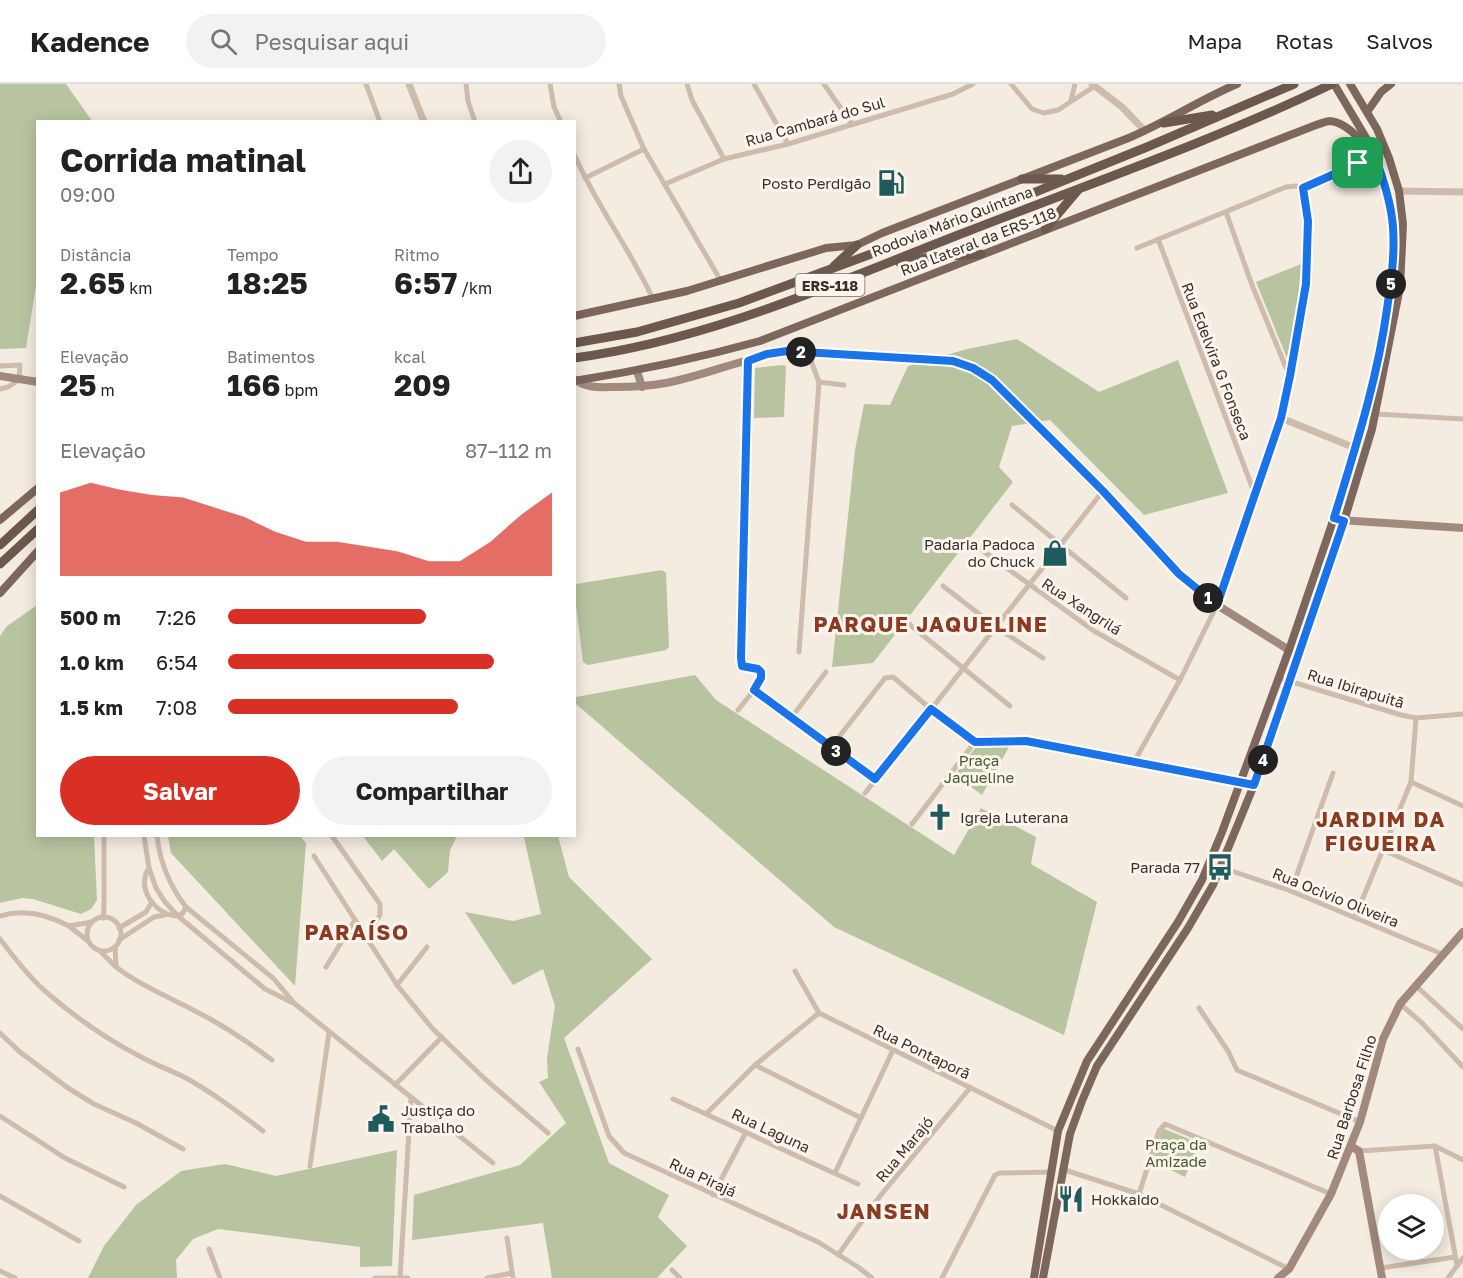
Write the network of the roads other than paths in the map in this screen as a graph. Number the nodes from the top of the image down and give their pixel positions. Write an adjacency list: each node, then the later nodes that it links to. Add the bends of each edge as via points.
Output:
1 (366, 84): 21 (street)
2 (409, 84): 22 (street)
3 (466, 84): 23 (street)
4 (550, 84): 24 (street)
5 (619, 84): 29 (street)
6 (687, 84): 32 (street)
7 (754, 84): 28 (street)
8 (824, 84): 26 (street)
9 (971, 84): 26 (street, Rua Cambará do Sul, via 953,94)
10 (1011, 84): 18 (street, via 1038,112 1051,113)
11 (1075, 84): 18 (street)
12 (1237, 84): 25 (main road)
13 (1294, 84): 20 (highway, Rodovia Mário Quintana / ERS-118)
14 (1333, 84): 30 (main road); 39 (highway, Rodovia Mário Quintana / ERS-118, via 1248,123)
15 (1391, 84): 19 (main road)
16 (1093, 85): 18 (street); 27 (street)
17 (1351, 86): 19 (main road)
18 (1071, 100)
19 (1367, 112): 40 (main road, via 1389,158)
20 (1227, 113): 25 (highway); 36 (highway, Rodovia Mário Quintana / ERS-118)
21 (379, 120)
22 (423, 120)
23 (475, 120)
24 (560, 120)
25 (1164, 123): 27 (main road)
26 (852, 124): 28 (street, Rua Cambará do Sul)
27 (1145, 131): 35 (main road)
28 (788, 144): 32 (street, Rua Cambará do Sul)
29 (644, 149): 33 (street); 37 (street)
30 (1375, 156): 38 (street); 43 (main road, Rua Lateral da ERS-118, via 1352,132 1330,121); 72 (main road, via 1393,225 1393,265 1377,366)
31 (576, 158): 33 (street)
32 (724, 159): 37 (street, Rua Cambará do Sul)
33 (584, 175): 34 (street); 51 (street)
34 (576, 176)
35 (1022, 179): 36 (highway); 45 (main road)
36 (1066, 180): 49 (highway, Rodovia Mário Quintana / ERS-118)
37 (665, 184): 50 (street)
38 (1303, 188): 42 (street, via 1286,187); 60 (street, via 1308,221 1306,284)
39 (1079, 189): 43 (highway); 48 (highway, Rodovia Mário Quintana / ERS-118)
40 (1399, 191): 41 (street); 69 (main road, via 1403,224 1400,287)
41 (1463, 192)
42 (1226, 212): 44 (street); 60 (street)
43 (1045, 229): 47 (main road, Rua Lateral da ERS-118)
44 (1158, 239): 46 (street); 75 (street, Rua Edelvira G Fonseca)
45 (858, 245): 49 (highway); 50 (main road, via 826,248)
46 (1137, 248)
47 (981, 254): 48 (highway, via 931,257); 58 (main road, Rua Lateral da ERS-118, via 760,341)
48 (877, 267): 55 (highway, Rodovia Mário Quintana / ERS-118, via 722,325)
49 (830, 269): 53 (highway, Rodovia Mário Quintana / ERS-118, via 687,319)
50 (721, 280): 51 (main road)
51 (653, 299): 52 (main road)
52 (576, 316)
53 (576, 343)
54 (808, 353): 56 (main road, via 787,351); 65 (street); 74 (main road, via 953,361 973,368 992,380)
55 (576, 358)
56 (748, 361): 67 (main road); 103 (street, via 742,666 761,672)
57 (0, 366): 61 (street, via 20,365)
58 (637, 371): 62 (main road, Rua Lateral da ERS-118); 67 (main road)
59 (0, 376): 61 (main road)
60 (1290, 376): 70 (street)
61 (19, 380): 64 (main road); 68 (street)
62 (576, 380)
63 (576, 381): 67 (main road, via 593,387)
64 (36, 382)
65 (819, 382): 66 (street); 96 (street)
66 (844, 385)
67 (642, 387)
68 (0, 388)
69 (1376, 414): 71 (street); 80 (main road)
70 (1281, 418): 72 (street); 75 (street)
71 (1463, 419)
72 (1355, 448): 78 (main road)
73 (36, 490): 79 (main road)
74 (1103, 491): 85 (street); 92 (main road, via 1179,574)
75 (1254, 492): 92 (street)
76 (1012, 505): 85 (street)
77 (36, 512): 83 (highway)
78 (1334, 518): 80 (main road); 95 (main road)
79 (0, 520)
80 (1344, 521): 81 (main road); 102 (main road)
81 (1463, 528)
82 (36, 530): 87 (highway)
83 (0, 545)
84 (975, 545): 89 (street, Rua Xangrilá)
85 (1061, 545): 89 (street); 91 (street)
86 (33, 561): 90 (main road)
87 (0, 564)
88 (943, 586): 94 (street)
89 (1029, 586): 94 (street); 101 (street, Rua Xangrilá, via 1094,631)
90 (0, 593)
91 (1126, 598)
92 (1217, 605): 95 (main road); 101 (street)
93 (909, 624): 98 (street)
94 (996, 627): 97 (street); 98 (street)
95 (1289, 650): 100 (main road)
96 (799, 652)
97 (1044, 658)
98 (963, 668): 104 (street); 105 (street)
99 (826, 672): 108 (street)
100 (1279, 678): 102 (street, Rua Ibirapuitã); 115 (main road)
101 (1180, 680): 112 (street)
102 (1291, 681): 109 (street, Rua Ibirapuitã); 117 (main road)
103 (754, 690): 106 (street); 108 (street)
104 (1010, 706)
105 (931, 709): 110 (street); 111 (street, via 888,676); 114 (street)
106 (738, 710)
107 (1463, 714): 109 (street, Rua Ibirapuitã)
108 (791, 718): 111 (street)
109 (1416, 718): 116 (street)
110 (975, 742): 112 (street, via 1026,741); 120 (street)
111 (831, 747): 114 (street)
112 (1134, 762): 115 (street)
113 (1333, 773): 130 (street)
114 (875, 779): 118 (street)
115 (1240, 782): 117 (street); 178 (main road, via 1202,880 1086,1061)
116 (1411, 782): 119 (street); 125 (street)
117 (1254, 785): 127 (main road)
118 (865, 793)
119 (1463, 806)
120 (912, 824)
121 (104, 837): 137 (street)
122 (144, 837): 128 (street)
123 (157, 837): 132 (street, via 163,866)
124 (333, 837): 143 (street, via 380,904 380,915)
125 (1383, 850): 129 (street); 136 (street)
126 (314, 856): 138 (street)
127 (1220, 867): 130 (street, Rua Ocivio Oliveira); 187 (main road, via 1188,928 1097,1066 1070,1134)
128 (149, 868): 131 (street, via 144,879); 135 (street, via 156,888)
129 (1463, 885)
130 (1291, 891): 136 (street, Rua Ocivio Oliveira)
131 (152, 902): 133 (street); 141 (street, via 146,912)
132 (186, 907): 135 (street); 156 (street, via 273,978)
133 (165, 915): 135 (street); 145 (street, via 154,917)
134 (0, 916): 140 (street, via 22,912)
135 (178, 916): 156 (street, via 265,989)
136 (1355, 917): 150 (street, Rua Ocivio Oliveira)
137 (103, 918): 139 (street); 141 (street, via 111,919)
138 (355, 920): 143 (street); 152 (street)
139 (92, 922): 140 (street); 146 (street)
140 (69, 926): 146 (street)
141 (119, 928): 145 (street)
142 (1463, 932): 150 (main road, Rua Barbosa Filho)
143 (366, 938): 154 (street)
144 (0, 939): 177 (street, via 22,968 80,1019 194,1084)
145 (119, 940): 147 (street)
146 (88, 941): 149 (street)
147 (115, 946): 149 (street); 151 (street)
148 (427, 947): 154 (street)
149 (100, 951): 151 (street)
150 (1442, 954): 155 (main road, Rua Barbosa Filho)
151 (116, 967): 166 (street, via 168,999 209,1018)
152 (326, 967)
153 (795, 971): 159 (street)
154 (397, 985): 163 (street)
155 (1415, 985): 157 (main road, Rua Barbosa Filho); 160 (street)
156 (295, 1004): 161 (street)
157 (1400, 1004): 168 (street); 176 (main road, Rua Barbosa Filho, via 1383,1039)
158 (1199, 1008): 176 (street, via 1238,1070)
159 (819, 1013): 165 (street, Rua Pontaporã); 167 (street)
160 (1463, 1029)
161 (329, 1032): 169 (street); 186 (street)
162 (0, 1033): 182 (street, via 68,1088)
163 (442, 1038): 169 (street); 180 (street)
164 (578, 1049): 194 (street, Rua Pirajá, via 609,1136 624,1153)
165 (893, 1050): 170 (street, Rua Pontaporã); 175 (street)
166 (272, 1060)
167 (755, 1065): 173 (street); 175 (street)
168 (1463, 1067)
169 (395, 1085): 171 (street)
170 (970, 1088): 178 (street, Rua Pontaporã); 199 (street, Rua Marajó, via 880,1196)
171 (411, 1098): 185 (street); 211 (street)
172 (673, 1099): 173 (street, Rua Laguna)
173 (707, 1113): 179 (street, Rua Laguna)
174 (0, 1116): 191 (street, via 64,1158)
175 (861, 1118): 189 (street)
176 (1360, 1122): 183 (main road, Rua Barbosa Filho)
177 (263, 1131)
178 (1058, 1131): 188 (main road)
179 (746, 1132): 189 (street, Rua Laguna); 194 (street)
180 (548, 1133)
181 (1435, 1146): 183 (street); 184 (street); 200 (street)
182 (183, 1149)
183 (1355, 1149): 193 (main road, Rua Barbosa Filho); 203 (main road)
184 (1463, 1160)
185 (493, 1163)
186 (310, 1166)
187 (1062, 1169): 192 (street); 218 (main road)
188 (1051, 1172): 216 (street, via 995,1175); 217 (main road)
189 (835, 1173): 190 (street, Rua Laguna)
190 (858, 1184)
191 (124, 1186)
192 (1139, 1194): 193 (street, via 1159,1131 1165,1124); 204 (street)
193 (1332, 1194): 204 (main road, Rua Barbosa Filho)
194 (713, 1195): 199 (street, Rua Pirajá, via 818,1242)
195 (0, 1196): 197 (street)
196 (507, 1238): 207 (street)
197 (79, 1241)
198 (209, 1249): 209 (street)
199 (838, 1255): 215 (street, Rua Pirajá)
200 (1455, 1257): 202 (street); 203 (street)
201 (1463, 1258): 202 (street)
202 (1456, 1265): 221 (street)
203 (1381, 1268): 220 (main road)
204 (1289, 1269): 219 (main road, Rua Barbosa Filho)
205 (672, 1270): 214 (street)
206 (0, 1271): 208 (street)
207 (512, 1276): 213 (street)
208 (15, 1278)
209 (220, 1278)
210 (375, 1278): 211 (street)
211 (400, 1278): 212 (street)
212 (408, 1278)
213 (488, 1278)
214 (680, 1278)
215 (872, 1278)
216 (942, 1278)
217 (1034, 1278)
218 (1043, 1278)
219 (1278, 1278)
220 (1382, 1278)
221 (1449, 1278)

